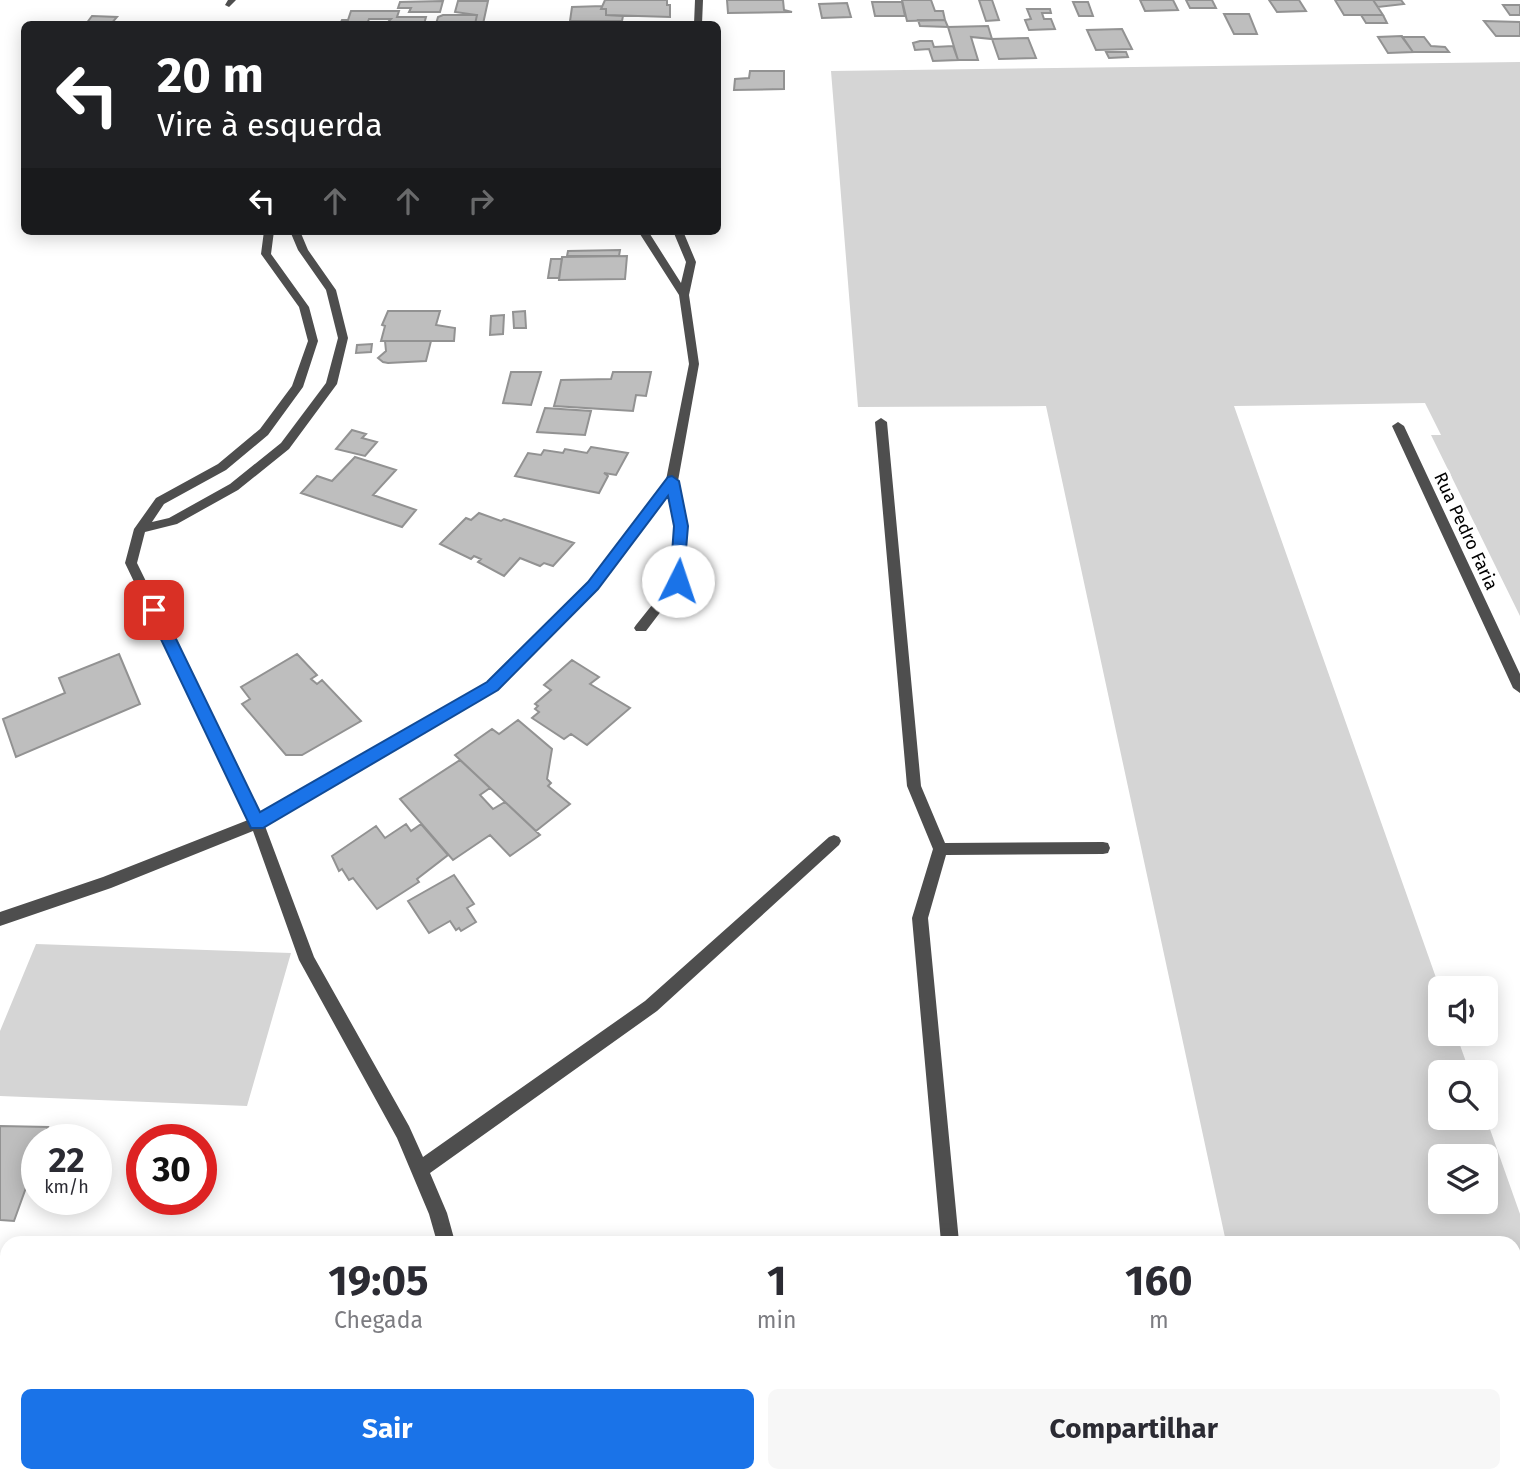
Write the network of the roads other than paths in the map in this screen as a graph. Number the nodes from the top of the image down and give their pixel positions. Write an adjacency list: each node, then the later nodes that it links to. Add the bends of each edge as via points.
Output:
1 (699, 0): 2 (street)
2 (698, 21)
3 (268, 235): 11 (street, via 266,254 304,307 313,341 297,387 264,432 222,467 160,500)
4 (297, 235): 11 (street, via 331,290 343,338 331,384 285,446 234,487 173,521)
5 (646, 235): 7 (street)
6 (680, 235): 7 (street, via 691,262)
7 (684, 295): 10 (street, via 694,364)
8 (881, 422): 17 (street, via 914,786)
9 (1398, 426): 13 (street, Rua Pedro Faria)
10 (672, 481): 12 (street, via 681,526 678,581); 14 (street, via 593,586 493,686)
11 (140, 529): 14 (street, via 131,563)
12 (641, 628)
13 (1520, 688)
14 (257, 823): 18 (street); 19 (street, via 307,960 403,1132)
15 (834, 841): 19 (street, via 651,1006)
16 (1103, 848): 17 (street)
17 (940, 849): 21 (street, via 920,918)
18 (0, 919)
19 (419, 1170): 20 (street)
20 (444, 1236)
21 (949, 1236)

